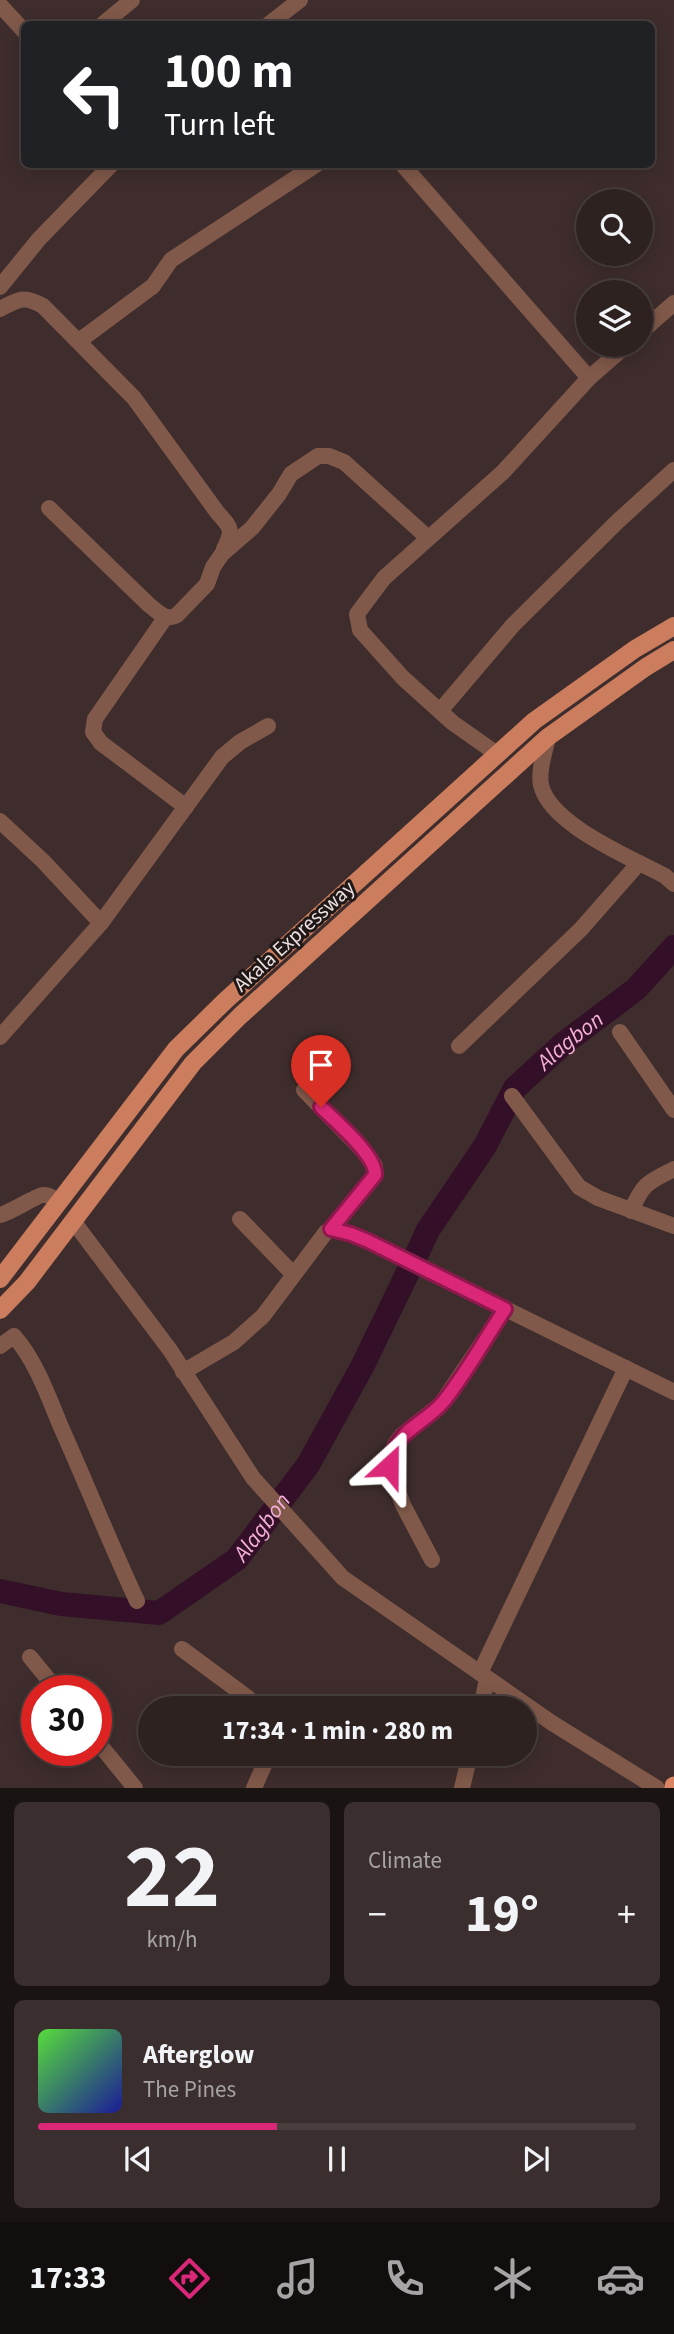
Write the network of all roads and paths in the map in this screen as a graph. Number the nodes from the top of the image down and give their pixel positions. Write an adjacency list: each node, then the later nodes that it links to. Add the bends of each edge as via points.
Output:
1 (132, 0): 4 (street)
2 (300, 0): 5 (street)
3 (0, 5): 6 (street)
4 (107, 21)
5 (273, 21)
6 (21, 28)
7 (108, 168): 10 (street)
8 (311, 168): 14 (street, via 171,260 153,286)
9 (405, 168): 16 (street)
10 (0, 287)
11 (674, 303): 13 (street)
12 (0, 309): 14 (street, via 20,299 33,300)
13 (653, 322)
14 (79, 341): 20 (street, via 134,398 230,527)
15 (614, 357): 16 (street)
16 (589, 379): 19 (street, via 503,472)
17 (674, 470): 24 (street, via 513,625)
18 (49, 508): 21 (street)
19 (427, 537): 20 (street, via 344,461 318,456 291,474 252,528); 24 (street, via 366,599 357,620 360,630 403,678)
20 (222, 554): 21 (street, via 207,584 177,615)
21 (165, 618): 29 (street, via 95,719 93,732 101,743)
22 (674, 626): 25 (main road, Akala Expressway)
23 (674, 650): 27 (main road, Akala Expressway)
24 (440, 711): 28 (street)
25 (534, 721): 27 (main road); 28 (main road, Akala Expressway)
26 (268, 726): 29 (street, via 222,757)
27 (548, 737): 31 (street, via 541,785 550,804 580,831); 45 (main road, Akala Expressway, via 193,1062)
28 (497, 754): 41 (main road, Akala Expressway, via 176,1049)
29 (186, 807): 33 (street)
30 (0, 821): 33 (street)
31 (639, 863): 32 (street); 36 (street, via 581,929)
32 (674, 884)
33 (101, 923): 35 (street)
34 (620, 1032): 39 (street)
35 (0, 1037)
36 (459, 1046)
37 (304, 1090): 47 (street, via 375,1166 375,1175)
38 (512, 1096): 42 (street, via 579,1187)
39 (674, 1110)
40 (674, 1169): 42 (street, via 641,1188)
41 (59, 1203): 43 (street, via 40,1195); 49 (main road, Akala Expressway)
42 (631, 1211): 46 (street)
43 (0, 1215)
44 (240, 1219): 48 (street)
45 (72, 1221): 51 (main road, Akala Expressway); 55 (street)
46 (674, 1226)
47 (331, 1229): 48 (street); 50 (street, via 368,1241)
48 (293, 1274): 55 (street, via 254,1325)
49 (0, 1279)
50 (505, 1309): 54 (street); 57 (street, via 446,1398 402,1435 390,1457 403,1504)
51 (0, 1312): 52 (street)
52 (14, 1336): 53 (street); 58 (street, via 31,1360)
53 (0, 1346)
54 (626, 1368): 56 (street); 62 (street)
55 (183, 1371): 62 (street, via 253,1478 343,1578)
56 (674, 1392)
57 (432, 1560)
58 (137, 1601)
59 (182, 1649): 63 (street)
60 (30, 1657): 61 (street)
61 (45, 1675)
62 (483, 1676): 64 (street); 71 (street)
63 (245, 1696)
64 (482, 1696)
65 (112, 1760): 68 (street)
66 (264, 1766): 69 (street)
67 (467, 1766): 70 (street)
68 (135, 1788)
69 (254, 1788)
70 (462, 1788)
71 (657, 1788)

